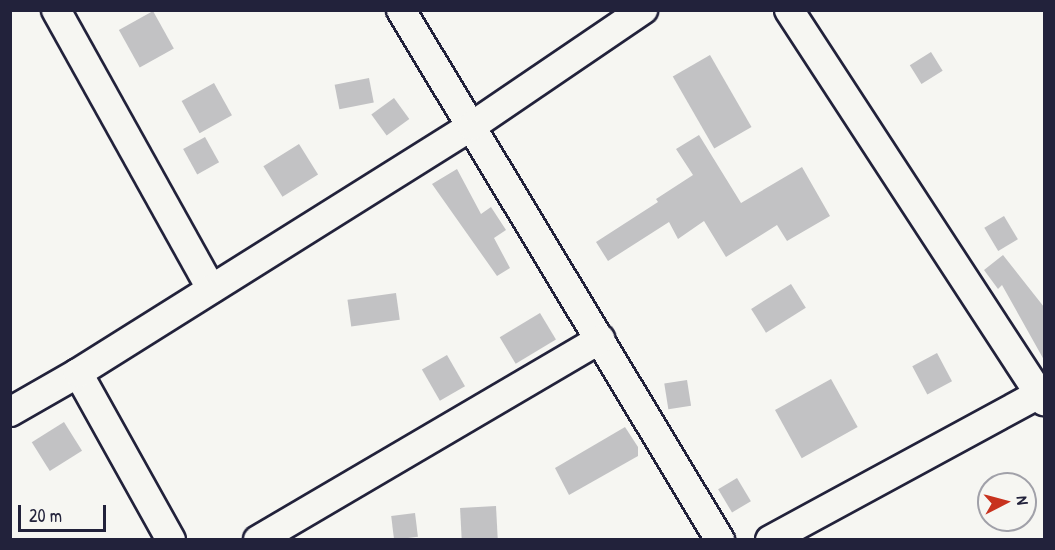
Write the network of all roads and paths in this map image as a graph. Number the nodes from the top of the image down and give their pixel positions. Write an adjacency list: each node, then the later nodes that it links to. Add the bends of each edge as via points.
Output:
1 (56, 10): 6 (street)
2 (401, 10): 5 (street)
3 (643, 10): 5 (street)
4 (789, 10): 9 (street)
5 (472, 126): 6 (street); 7 (street)
6 (211, 289): 8 (street)
7 (600, 339): 12 (street); 13 (street)
8 (78, 373): 10 (street); 11 (street)
9 (1043, 395): 14 (street)
10 (11, 410)
11 (171, 540)
12 (258, 540)
13 (720, 540)
14 (770, 540)

